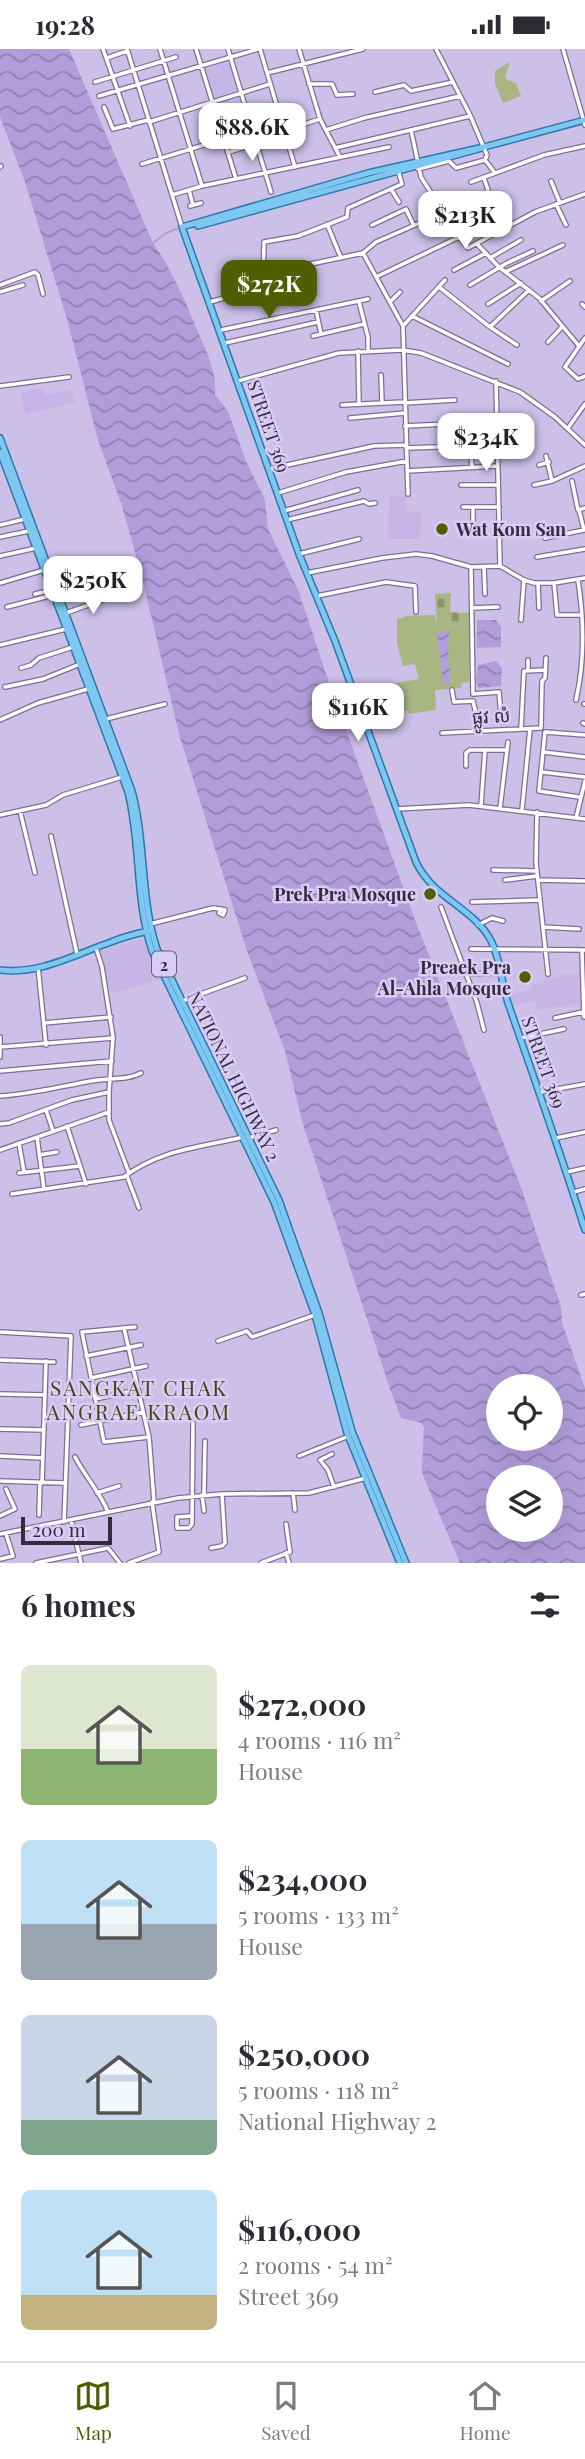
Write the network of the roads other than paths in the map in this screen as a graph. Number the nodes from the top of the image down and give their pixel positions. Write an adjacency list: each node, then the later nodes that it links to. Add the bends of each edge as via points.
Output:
1 (103, 49): 13 (street)
2 (160, 49): 14 (street)
3 (196, 49): 16 (street)
4 (228, 49): 12 (street)
5 (259, 49): 12 (street); 18 (street)
6 (299, 49): 15 (street)
7 (363, 49): 15 (street)
8 (436, 49): 22 (street)
9 (563, 49): 39 (street)
10 (127, 50): 13 (street); 17 (street, STREET 369)
11 (176, 57): 14 (street)
12 (230, 57): 16 (street); 28 (street)
13 (107, 58): 19 (street)
14 (163, 61): 17 (street); 20 (street)
15 (304, 64): 18 (street); 24 (street)
16 (202, 66): 20 (street); 32 (street)
17 (133, 70): 19 (street); 25 (street, STREET 369)
18 (267, 73): 23 (street)
19 (113, 76): 21 (street); 26 (street)
20 (168, 76): 25 (street); 34 (street)
21 (95, 82)
22 (453, 82): 27 (street, via 411,91 404,85); 31 (street)
23 (270, 84): 28 (street); 38 (street)
24 (309, 84): 29 (street, via 332,84 337,95); 36 (street)
25 (138, 85): 26 (street); 37 (street, STREET 369)
26 (118, 90): 30 (street); 40 (street)
27 (374, 92)
28 (242, 93): 32 (street); 41 (street)
29 (353, 94)
30 (99, 96)
31 (460, 96): 35 (street); 42 (street)
32 (213, 102): 34 (street); 45 (street)
33 (104, 107): 40 (street, via 112,129)
34 (179, 113): 37 (street); 51 (street)
35 (470, 115): 43 (street); 49 (street)
36 (320, 119): 42 (street); 44 (street)
37 (149, 121): 40 (street); 54 (street, STREET 369)
38 (282, 121): 41 (street); 44 (street)
39 (585, 122): 49 (main road)
40 (130, 126)
41 (253, 130): 45 (street); 46 (street)
42 (326, 130): 50 (street)
43 (411, 130): 50 (street); 57 (street)
44 (286, 132): 46 (street); 58 (street)
45 (224, 139): 51 (street); 52 (street)
46 (257, 143): 52 (street); 60 (street)
47 (585, 146): 61 (street)
48 (389, 147): 53 (street)
49 (484, 147): 55 (street); 57 (main road)
50 (335, 148): 53 (street)
51 (191, 149): 54 (street); 66 (street)
52 (229, 152): 63 (street)
53 (340, 157): 58 (street)
54 (161, 159): 56 (street); 72 (street, STREET 369)
55 (485, 160): 57 (street, via 456,168 449,162); 61 (street)
56 (142, 165)
57 (417, 165): 59 (main road); 70 (main road); 76 (street)
58 (295, 167): 60 (street)
59 (398, 170): 67 (street, via 402,184); 70 (main road)
60 (266, 173): 63 (street); 69 (street)
61 (495, 173): 62 (street)
62 (484, 178): 65 (street); 76 (street, via 486,194)
63 (236, 179): 66 (street)
64 (551, 181): 75 (street)
65 (471, 182)
66 (202, 186): 68 (street)
67 (391, 189): 73 (street); 78 (street, via 348,208 347,217)
68 (189, 190): 72 (street); 74 (street, via 191,206)
69 (271, 192)
70 (300, 194): 84 (main road)
71 (585, 194): 75 (street)
72 (172, 195): 84 (street, STREET 369)
73 (400, 202)
74 (201, 203)
75 (558, 203): 82 (street); 83 (street)
76 (443, 211): 79 (street); 86 (street)
77 (503, 212): 83 (street)
78 (327, 224): 94 (street); 101 (street, via 298,236 264,242)
79 (413, 224): 81 (street, via 404,209); 91 (street, via 376,241)
80 (492, 224): 85 (street)
81 (372, 225)
82 (566, 225)
83 (509, 226): 85 (street)
84 (183, 228): 120 (main road, STREET 369)
85 (497, 233): 88 (street)
86 (459, 237): 88 (street, via 468,248); 100 (street)
87 (521, 240): 93 (street)
88 (477, 244): 92 (street)
89 (563, 245): 98 (street)
90 (533, 251): 95 (street)
91 (363, 253): 94 (street); 100 (street)
92 (486, 253): 93 (street); 97 (street)
93 (490, 258): 95 (street)
94 (341, 259): 96 (street)
95 (499, 267): 98 (street); 108 (street)
96 (290, 270): 99 (street); 104 (street)
97 (454, 270)
98 (505, 272): 105 (street)
99 (280, 273): 101 (street); 112 (street)
100 (376, 277): 121 (street)
101 (265, 280): 120 (street, via 264,287)
102 (445, 281): 109 (street)
103 (570, 281): 119 (street)
104 (303, 282): 110 (street); 115 (street, via 310,283)
105 (521, 283): 111 (street); 122 (street)
106 (0, 285): 116 (street, via 35,272)
107 (23, 285): 113 (street)
108 (470, 285)
109 (439, 287): 124 (street); 129 (street)
110 (306, 288)
111 (529, 290): 119 (street); 129 (street)
112 (294, 291)
113 (0, 292)
114 (400, 292): 121 (street)
115 (312, 293)
116 (43, 294)
117 (368, 299): 118 (street)
118 (359, 301): 123 (street); 126 (street)
119 (541, 301): 130 (street)
120 (210, 302): 131 (main road, STREET 369)
121 (390, 302): 128 (street)
122 (488, 304)
123 (316, 310): 125 (street); 127 (street)
124 (412, 316): 128 (street); 143 (street)
125 (318, 322): 132 (street); 134 (street)
126 (364, 324): 132 (street); 142 (street)
127 (239, 325): 131 (street); 134 (street)
128 (402, 326): 140 (street)
129 (490, 327): 138 (street)
130 (562, 327): 136 (street); 139 (street)
131 (221, 330): 137 (main road, STREET 369)
132 (321, 334): 133 (street)
133 (313, 336)
134 (246, 337): 137 (street)
135 (585, 338): 139 (street)
136 (548, 342)
137 (225, 343): 147 (main road, STREET 369)
138 (517, 345)
139 (579, 346): 145 (street, via 565,367 578,379)
140 (402, 350): 142 (street); 148 (street); 153 (street)
141 (358, 351): 142 (street); 147 (street); 151 (street)
142 (368, 351)
143 (508, 364)
144 (381, 375): 152 (street)
145 (585, 376)
146 (69, 377): 149 (street)
147 (238, 381): 174 (main road, STREET 369)
148 (496, 381): 159 (street, via 542,406); 161 (street)
149 (0, 386)
150 (455, 400): 153 (street)
151 (359, 403): 152 (street); 155 (street)
152 (382, 403): 153 (street)
153 (404, 403): 156 (street)
154 (585, 404): 159 (street)
155 (342, 405)
156 (405, 414): 157 (street); 158 (street)
157 (350, 418)
158 (405, 426): 163 (street); 164 (street, via 468,423)
159 (568, 428): 162 (street)
160 (0, 438): 165 (main road, NATIONAL HIGHWAY 2 / 2)
161 (497, 445): 164 (street); 171 (street)
162 (585, 445)
163 (406, 446): 164 (street); 168 (street); 174 (street, via 374,446)
164 (470, 447): 173 (street)
165 (1, 450): 167 (main road, NATIONAL HIGHWAY 2 / 2); 191 (main road, NATIONAL HIGHWAY 2 / 2)
166 (545, 456): 169 (street)
167 (1, 460): 191 (main road, NATIONAL HIGHWAY 2 / 2)
168 (407, 461): 175 (street); 182 (street, via 346,472)
169 (549, 462): 170 (street); 176 (street)
170 (539, 465)
171 (498, 466): 173 (street); 179 (street)
172 (585, 466): 176 (street)
173 (472, 467): 175 (street)
174 (269, 469): 182 (main road, STREET 369)
175 (407, 471): 183 (street)
176 (552, 481): 180 (street)
177 (572, 481): 189 (street)
178 (461, 485): 179 (street)
179 (498, 485): 187 (street)
180 (534, 485)
181 (358, 490): 190 (street)
182 (278, 493): 190 (main road, STREET 369)
183 (408, 494)
184 (375, 503): 192 (street, via 364,501)
185 (463, 507): 186 (street)
186 (473, 507): 187 (street); 194 (street)
187 (499, 507): 205 (street)
188 (585, 508): 189 (street)
189 (579, 510): 196 (street)
190 (284, 511): 192 (main road, STREET 369)
191 (27, 518): 193 (street); 195 (main road, NATIONAL HIGHWAY 2 / 2); 208 (main road, NATIONAL HIGHWAY 2 / 2)
192 (287, 520): 202 (main road, STREET 369)
193 (0, 525)
194 (473, 530)
195 (29, 531): 197 (street); 200 (main road, NATIONAL HIGHWAY 2 / 2)
196 (585, 531): 198 (street)
197 (0, 537)
198 (545, 538)
199 (359, 539): 202 (street)
200 (36, 548): 203 (street); 208 (main road, NATIONAL HIGHWAY 2 / 2)
201 (585, 549): 204 (street)
202 (299, 554): 209 (main road, STREET 369)
203 (0, 557)
204 (537, 557)
205 (500, 566): 207 (street); 212 (street)
206 (471, 567): 207 (street); 209 (street, via 432,555 408,554); 224 (street)
207 (484, 568): 218 (street)
208 (46, 569): 213 (street); 216 (main road, NATIONAL HIGHWAY 2 / 2); 227 (main road, NATIONAL HIGHWAY 2 / 2)
209 (307, 573): 219 (main road, STREET 369)
210 (585, 578): 211 (street)
211 (578, 579): 215 (street); 221 (street)
212 (524, 580): 214 (street); 229 (street)
213 (0, 583)
214 (538, 583): 215 (street); 225 (street)
215 (554, 583): 228 (street, via 557,615)
216 (52, 592): 217 (street); 222 (street); 227 (main road, NATIONAL HIGHWAY 2 / 2)
217 (35, 594)
218 (485, 594)
219 (317, 596): 226 (street, via 386,582 405,584 417,587); 267 (main road, STREET 369)
220 (108, 598): 227 (street)
221 (583, 604): 228 (street)
222 (7, 607)
223 (498, 607): 224 (street)
224 (472, 608): 243 (street)
225 (539, 608)
226 (416, 612)
227 (63, 614): 230 (main road, NATIONAL HIGHWAY 2 / 2); 233 (main road, NATIONAL HIGHWAY 2 / 2)
228 (582, 615): 231 (street)
229 (522, 620)
230 (66, 629): 232 (street); 233 (main road, NATIONAL HIGHWAY 2 / 2)
231 (584, 633): 244 (street)
232 (0, 645)
233 (76, 646): 236 (main road, NATIONAL HIGHWAY 2 / 2); 237 (street); 241 (main road, NATIONAL HIGHWAY 2 / 2)
234 (546, 658): 239 (street)
235 (528, 660): 238 (street)
236 (80, 664): 240 (street); 241 (main road, NATIONAL HIGHWAY 2 / 2)
237 (21, 667)
238 (528, 670): 239 (street); 251 (street, via 524,671)
239 (545, 670): 250 (street, ផ្លូវ លំ, via 541,728)
240 (5, 687)
241 (91, 688): 248 (main road, NATIONAL HIGHWAY 2 / 2); 249 (street); 262 (main road, NATIONAL HIGHWAY 2 / 2)
242 (452, 690): 245 (street, via 454,702)
243 (473, 694): 245 (street); 247 (street, via 499,692)
244 (576, 699)
245 (473, 701): 252 (street)
246 (165, 704): 248 (street)
247 (501, 717)
248 (106, 719): 262 (main road, NATIONAL HIGHWAY 2 / 2)
249 (0, 720)
250 (530, 728): 251 (street, ផ្លូវ លំ); 268 (street)
251 (521, 729): 252 (street, ផ្លូវ លំ)
252 (480, 731): 253 (street, ផ្លូវ លំ)
253 (442, 733)
254 (585, 735): 258 (street, via 545,732)
255 (508, 742): 257 (street)
256 (485, 750): 257 (street); 260 (street, via 467,751); 265 (street)
257 (507, 750): 266 (street)
258 (543, 752): 259 (street); 261 (street)
259 (585, 757)
260 (466, 766)
261 (541, 771): 263 (street); 264 (street, via 539,791)
262 (122, 773): 269 (street, via 46,806); 286 (main road, NATIONAL HIGHWAY 2 / 2)
263 (585, 779): 264 (street)
264 (579, 797): 272 (street)
265 (481, 806): 266 (street); 267 (street)
266 (500, 808): 268 (street)
267 (397, 809): 285 (main road, STREET 369, via 426,879)
268 (522, 810): 270 (street)
269 (20, 811): 271 (street); 276 (street)
270 (537, 813): 272 (street); 277 (street)
271 (0, 815)
272 (576, 818): 273 (street)
273 (585, 819)
274 (51, 836): 294 (street)
275 (493, 870): 277 (street)
276 (35, 873)
277 (537, 876): 278 (street); 279 (street); 280 (street)
278 (505, 880)
279 (585, 881)
280 (540, 900): 281 (street); 287 (street)
281 (472, 902)
282 (440, 907): 298 (street)
283 (220, 909): 286 (street)
284 (503, 921): 285 (street, via 492,918)
285 (478, 925): 291 (main road, STREET 369)
286 (148, 927): 289 (main road); 301 (main road, NATIONAL HIGHWAY 2 / 2); 310 (main road, NATIONAL HIGHWAY 2 / 2, via 155,957)
287 (543, 927): 288 (street); 292 (street)
288 (579, 929)
289 (96, 949): 294 (main road); 303 (street)
290 (471, 949): 291 (street)
291 (495, 949): 292 (street); 297 (main road, STREET 369)
292 (546, 949): 293 (street); 299 (street)
293 (584, 950): 302 (street)
294 (78, 956): 295 (main road)
295 (38, 967): 296 (main road); 305 (street)
296 (0, 970)
297 (500, 973): 298 (street); 311 (main road, STREET 369)
298 (465, 974): 307 (street)
299 (548, 974)
300 (244, 978): 301 (street)
301 (182, 1001): 310 (main road, NATIONAL HIGHWAY 2 / 2)
302 (584, 1014): 304 (street)
303 (111, 1017): 305 (street); 309 (street)
304 (555, 1018)
305 (44, 1023): 312 (street)
306 (564, 1029): 311 (street)
307 (484, 1030)
308 (0, 1037): 313 (street)
309 (113, 1038): 312 (street); 315 (street)
310 (198, 1038): 331 (main road, NATIONAL HIGHWAY 2 / 2)
311 (521, 1038): 321 (main road, STREET 369)
312 (46, 1045): 313 (street)
313 (1, 1047): 314 (street)
314 (0, 1057)
315 (112, 1061): 316 (street); 318 (street)
316 (0, 1071)
317 (141, 1073): 318 (street)
318 (110, 1079): 320 (street); 322 (street)
319 (585, 1084): 321 (street)
320 (109, 1092): 323 (street); 324 (street)
321 (541, 1092): 332 (main road, STREET 369)
322 (0, 1096)
323 (46, 1110): 325 (street); 328 (street)
324 (109, 1112): 326 (street); 343 (street)
325 (0, 1124)
326 (67, 1126): 328 (street); 337 (street)
327 (276, 1130): 331 (street)
328 (53, 1131): 330 (street)
329 (585, 1132): 332 (street)
330 (37, 1137): 333 (street); 336 (street)
331 (246, 1137): 343 (street, via 165,1154); 351 (main road, NATIONAL HIGHWAY 2 / 2)
332 (556, 1137): 341 (main road, STREET 369)
333 (19, 1143): 334 (street); 340 (street)
334 (0, 1150)
335 (57, 1152): 336 (street)
336 (39, 1155): 339 (street)
337 (80, 1166): 339 (street); 344 (street)
338 (585, 1168): 341 (street)
339 (41, 1170): 340 (street); 345 (street)
340 (24, 1173): 342 (street)
341 (567, 1173): 347 (main road, STREET 369)
342 (19, 1174)
343 (128, 1175): 344 (street); 349 (street)
344 (86, 1184): 345 (street)
345 (44, 1189): 348 (street)
346 (585, 1189): 347 (street)
347 (573, 1193): 350 (main road, STREET 369)
348 (12, 1194)
349 (139, 1208)
350 (585, 1230)
351 (317, 1314): 355 (street, via 252,1337 247,1331); 375 (main road, NATIONAL HIGHWAY 2 / 2); 379 (main road, NATIONAL HIGHWAY 2 / 2)
352 (135, 1327): 353 (street)
353 (124, 1328): 357 (street); 358 (street, via 83,1331)
354 (0, 1332): 387 (street, via 71,1335)
355 (218, 1341)
356 (141, 1345): 357 (street)
357 (128, 1348): 358 (street); 363 (street)
358 (86, 1356): 364 (street)
359 (0, 1360): 360 (street)
360 (46, 1361): 361 (street); 367 (street)
361 (54, 1361)
362 (146, 1366): 363 (street)
363 (133, 1369): 364 (street); 365 (street)
364 (91, 1378): 368 (street)
365 (138, 1389): 368 (street); 369 (street)
366 (0, 1394): 367 (street)
367 (45, 1395): 374 (street)
368 (95, 1399): 370 (street)
369 (143, 1412): 370 (street); 376 (street)
370 (100, 1422): 372 (street); 376 (street, via 105,1443)
371 (193, 1423): 395 (street)
372 (81, 1425)
373 (0, 1429): 374 (street)
374 (44, 1430): 383 (street)
375 (349, 1436): 379 (main road, NATIONAL HIGHWAY 2 / 2); 380 (street)
376 (149, 1437): 396 (street)
377 (205, 1441): 394 (street)
378 (332, 1454): 389 (street, via 320,1460)
379 (359, 1454): 384 (main road, NATIONAL HIGHWAY 2 / 2); 422 (main road, NATIONAL HIGHWAY 2 / 2)
380 (299, 1455)
381 (0, 1456): 383 (street)
382 (75, 1457): 391 (street)
383 (43, 1458): 386 (street)
384 (366, 1478): 389 (street); 421 (main road, NATIONAL HIGHWAY 2 / 2)
385 (0, 1482): 386 (street)
386 (41, 1483): 387 (street); 400 (street)
387 (65, 1483): 404 (street)
388 (119, 1486): 391 (street)
389 (334, 1487): 392 (street)
390 (6, 1489): 401 (street, via 15,1509)
391 (96, 1493): 399 (street)
392 (293, 1493): 393 (street); 397 (street)
393 (222, 1494): 394 (street); 408 (street, via 225,1543)
394 (203, 1495): 395 (street); 398 (street)
395 (192, 1496): 396 (street); 402 (street)
396 (153, 1502): 399 (street); 411 (street, via 159,1550)
397 (295, 1510)
398 (204, 1511)
399 (108, 1512): 403 (street)
400 (39, 1515)
401 (0, 1516)
402 (192, 1516): 402 (street, via 192,1526 177,1528 177,1517)
403 (71, 1520): 404 (street); 409 (street)
404 (64, 1522): 407 (street)
405 (286, 1524): 410 (street, via 290,1549)
406 (0, 1534): 407 (street)
407 (6, 1534): 412 (street, via 13,1556)
408 (211, 1548)
409 (79, 1553): 414 (street); 415 (street); 416 (street, via 108,1548)
410 (286, 1553): 419 (street); 420 (street)
411 (151, 1556): 413 (street); 418 (street)
412 (0, 1559)
413 (137, 1562): 417 (street)
414 (36, 1563)
415 (81, 1563)
416 (120, 1563)
417 (129, 1563)
418 (152, 1563)
419 (261, 1563)
420 (289, 1563)
421 (400, 1563)
422 (406, 1563)

